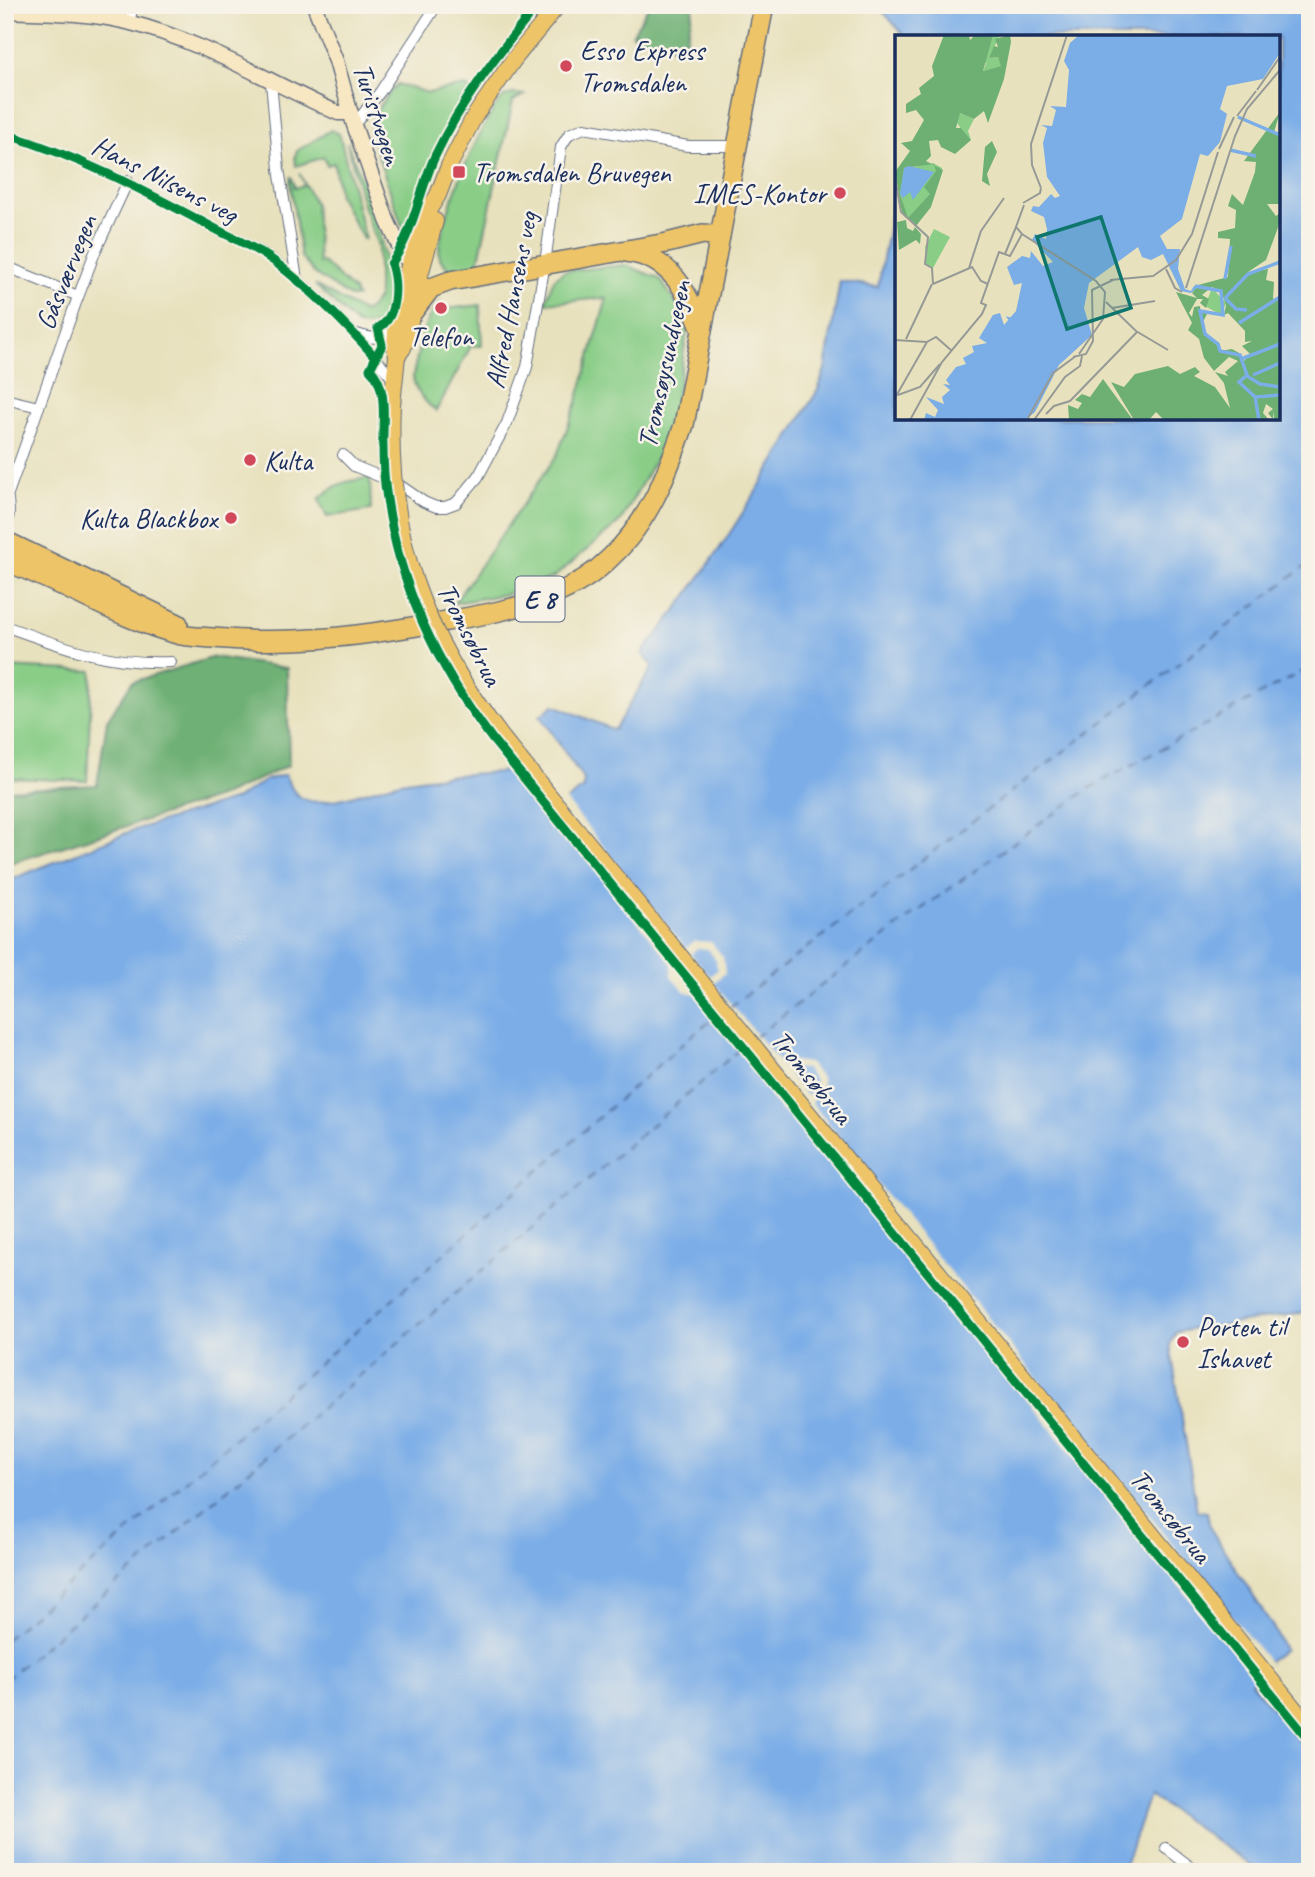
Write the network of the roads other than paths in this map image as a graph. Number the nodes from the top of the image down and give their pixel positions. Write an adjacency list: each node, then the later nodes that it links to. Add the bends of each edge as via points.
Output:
1 (132, 5): 7 (street)
2 (314, 5): 9 (street, Turistvegen)
3 (437, 5): 9 (street, via 380,92)
4 (558, 5): 16 (main road, via 474,117 428,211)
5 (764, 5): 11 (highway, Tromsøysundvegen / E 8)
6 (5, 11): 7 (street)
7 (130, 23): 8 (street)
8 (271, 82): 9 (street); 18 (street)
9 (352, 119): 16 (street, Turistvegen, via 400,251)
10 (5, 134): 12 (street, Hans Nilsens veg)
11 (737, 146): 13 (highway, Tromsøysundvegen / E 8); 15 (street, Alfred Hansens veg, via 705,148 589,129 572,132 561,147)
12 (128, 181): 18 (street, Hans Nilsens veg, via 254,247); 19 (street, Gåsværvegen)
13 (720, 236): 14 (highway, via 703,234); 22 (highway, Tromsøysundvegen / E 8)
14 (611, 251): 15 (highway); 22 (highway, via 637,254 669,270 686,291)
15 (545, 263): 20 (highway, via 431,288); 28 (street, Alfred Hansens veg, via 524,379 495,447 459,500 445,507 430,506 398,484 354,466)
16 (416, 264): 20 (main road); 21 (main road)
17 (5, 266): 19 (street)
18 (297, 280): 23 (street)
19 (78, 296): 27 (street, Gåsværvegen)
20 (411, 314): 24 (main road, via 407,339)
21 (395, 330): 23 (street, via 381,338); 24 (main road)
22 (702, 331): 33 (highway, Tromsøysundvegen / E 8, via 684,425 659,493 629,538 580,581 517,607 392,631 300,641)
23 (354, 333): 25 (street)
24 (397, 356): 25 (main road, Tromsøbrua)
25 (393, 379): 35 (main road, Tromsøbrua, bridge, via 392,470 402,538 421,603 466,690)
26 (5, 399): 27 (street)
27 (39, 407): 29 (street, Gåsværvegen)
28 (343, 455)
29 (6, 501): 30 (street, Gåsværvegen)
30 (5, 539): 33 (highway, Tromsøysundvegen / E 8)
31 (5, 561): 33 (highway, Tromsøysundvegen / E 8, via 131,618 180,634)
32 (5, 626): 34 (street, via 109,660)
33 (211, 638)
34 (171, 662)
35 (1310, 1728)
36 (1166, 1847): 37 (street)
37 (1197, 1872)

